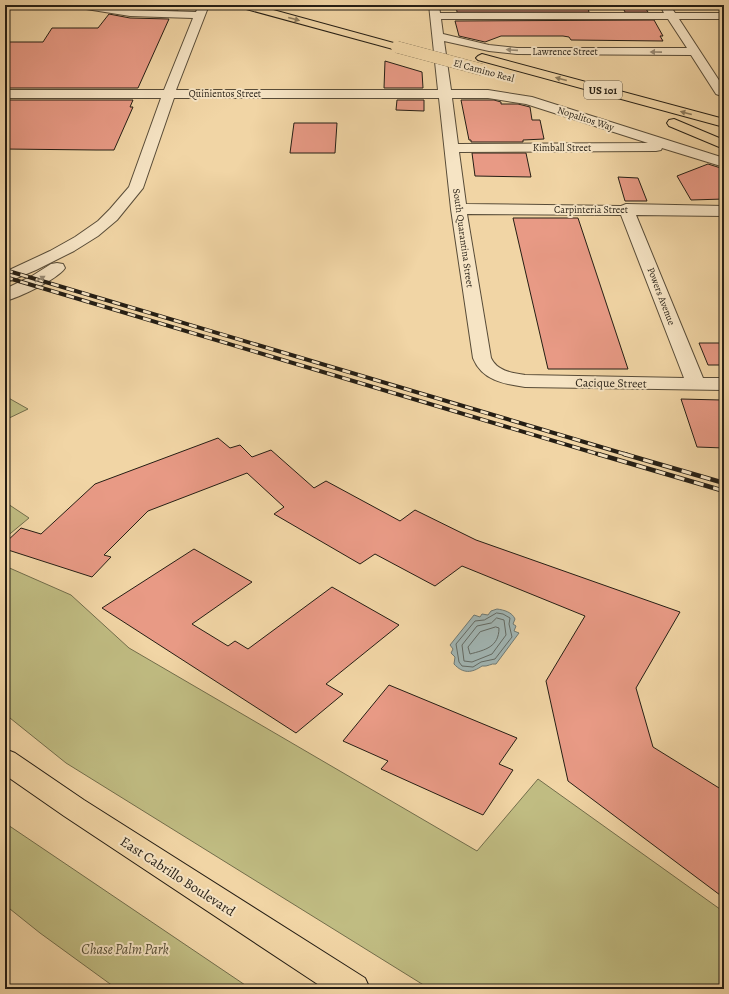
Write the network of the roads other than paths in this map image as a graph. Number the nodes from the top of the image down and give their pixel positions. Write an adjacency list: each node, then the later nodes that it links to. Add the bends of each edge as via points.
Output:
1 (80, 5): 5 (street, via 136,13)
2 (243, 5): 13 (main road, El Camino Real / US 101, one-way to 13, bridge, via 397,47)
3 (284, 5): 7 (main road)
4 (665, 5): 8 (street)
5 (202, 10): 14 (street)
6 (434, 10): 8 (street); 10 (street, South Quarantina Street)
7 (321, 15)
8 (672, 16): 9 (street); 12 (street)
9 (724, 16)
10 (438, 36): 12 (street, Lawrence Street, one-way to 10, via 517,51 489,48); 17 (street, South Quarantina Street)
11 (425, 43): 13 (main road, El Camino Real / US 101)
12 (695, 52): 15 (street, via 720,91)
13 (483, 64): 18 (main road, El Camino Real / US 101); 20 (main road, El Camino Real / US 101, one-way to 13)
14 (169, 93): 16 (street, Quinientos Street); 17 (street, Quinientos Street); 30 (street, via 136,188)
15 (724, 93)
16 (5, 94)
17 (445, 94): 24 (street, Nopalitos Way, via 488,94 528,100); 25 (street, South Quarantina Street)
18 (613, 106)
19 (659, 118): 21 (main road)
20 (724, 121)
21 (674, 123): 22 (main road); 23 (main road)
22 (724, 136)
23 (724, 145)
24 (672, 146): 25 (street, Kimball Street); 26 (street, Nopalitos Way)
25 (452, 148): 27 (street, South Quarantina Street)
26 (724, 163)
27 (458, 209): 28 (street, Carpinteria Street); 33 (street, South Quarantina Street, via 482,358 486,367)
28 (626, 210): 29 (street, Carpinteria Street); 34 (street, Powers Avenue)
29 (724, 211)
30 (105, 223): 31 (street, via 41,262); 32 (street, one-way to 30, via 70,260 100,235)
31 (5, 278)
32 (5, 296)
33 (498, 375): 34 (street, Cacique Street, via 525,381)
34 (696, 384): 35 (street, Cacique Street)
35 (724, 384)
36 (5, 760): 37 (main road, East Cabrillo Boulevard, via 74,808)
37 (353, 989)

